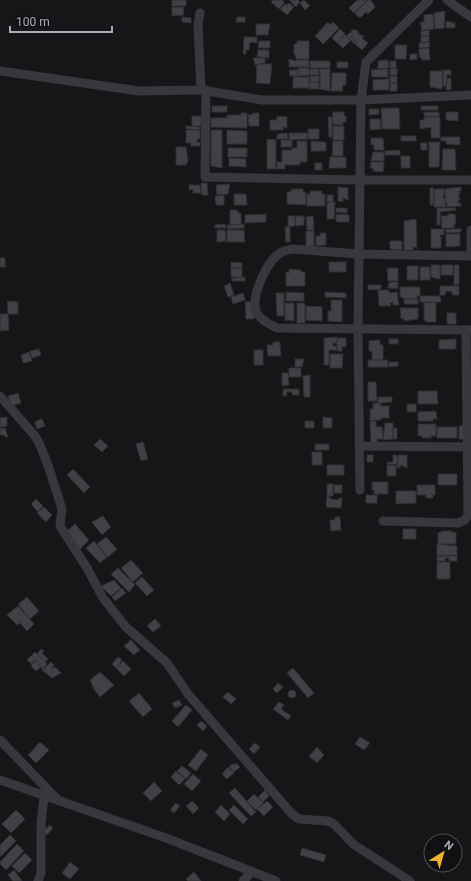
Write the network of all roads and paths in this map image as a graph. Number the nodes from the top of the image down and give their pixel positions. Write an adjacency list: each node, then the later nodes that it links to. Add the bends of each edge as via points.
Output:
1 (429, 0): 8 (street, via 366,62)
2 (447, 0): 4 (street)
3 (200, 13): 6 (street, via 198,24)
4 (471, 17)
5 (0, 72): 6 (street, via 139,91)
6 (203, 90): 8 (street, via 262,100); 9 (street, via 205,177)
7 (471, 95): 8 (street)
8 (361, 100): 9 (street)
9 (361, 180): 10 (street); 12 (street)
10 (471, 180)
11 (471, 230): 13 (street)
12 (360, 254): 13 (street); 14 (street); 14 (street, via 292,250 282,252 265,271 258,284 256,296 256,310 262,320 277,328)
13 (471, 256)
14 (358, 329): 15 (street); 19 (street)
15 (468, 330): 20 (street)
16 (0, 396): 18 (street)
17 (0, 410): 18 (street)
18 (12, 410): 31 (street, via 35,436 49,468 62,509 60,526 113,613 140,641 167,663 188,694 292,814 299,819 328,821 334,824 353,844)
19 (359, 446): 20 (street); 21 (street)
20 (469, 447): 22 (street, via 468,515 464,520 458,523)
21 (360, 490)
22 (383, 521)
23 (0, 740): 26 (street)
24 (0, 780): 25 (street)
25 (44, 796): 26 (street); 28 (street, via 41,824 42,873)
26 (59, 802): 27 (street, via 166,838)
27 (252, 872): 29 (street); 30 (street)
28 (38, 881)
29 (243, 881)
30 (276, 881)
31 (410, 881)

